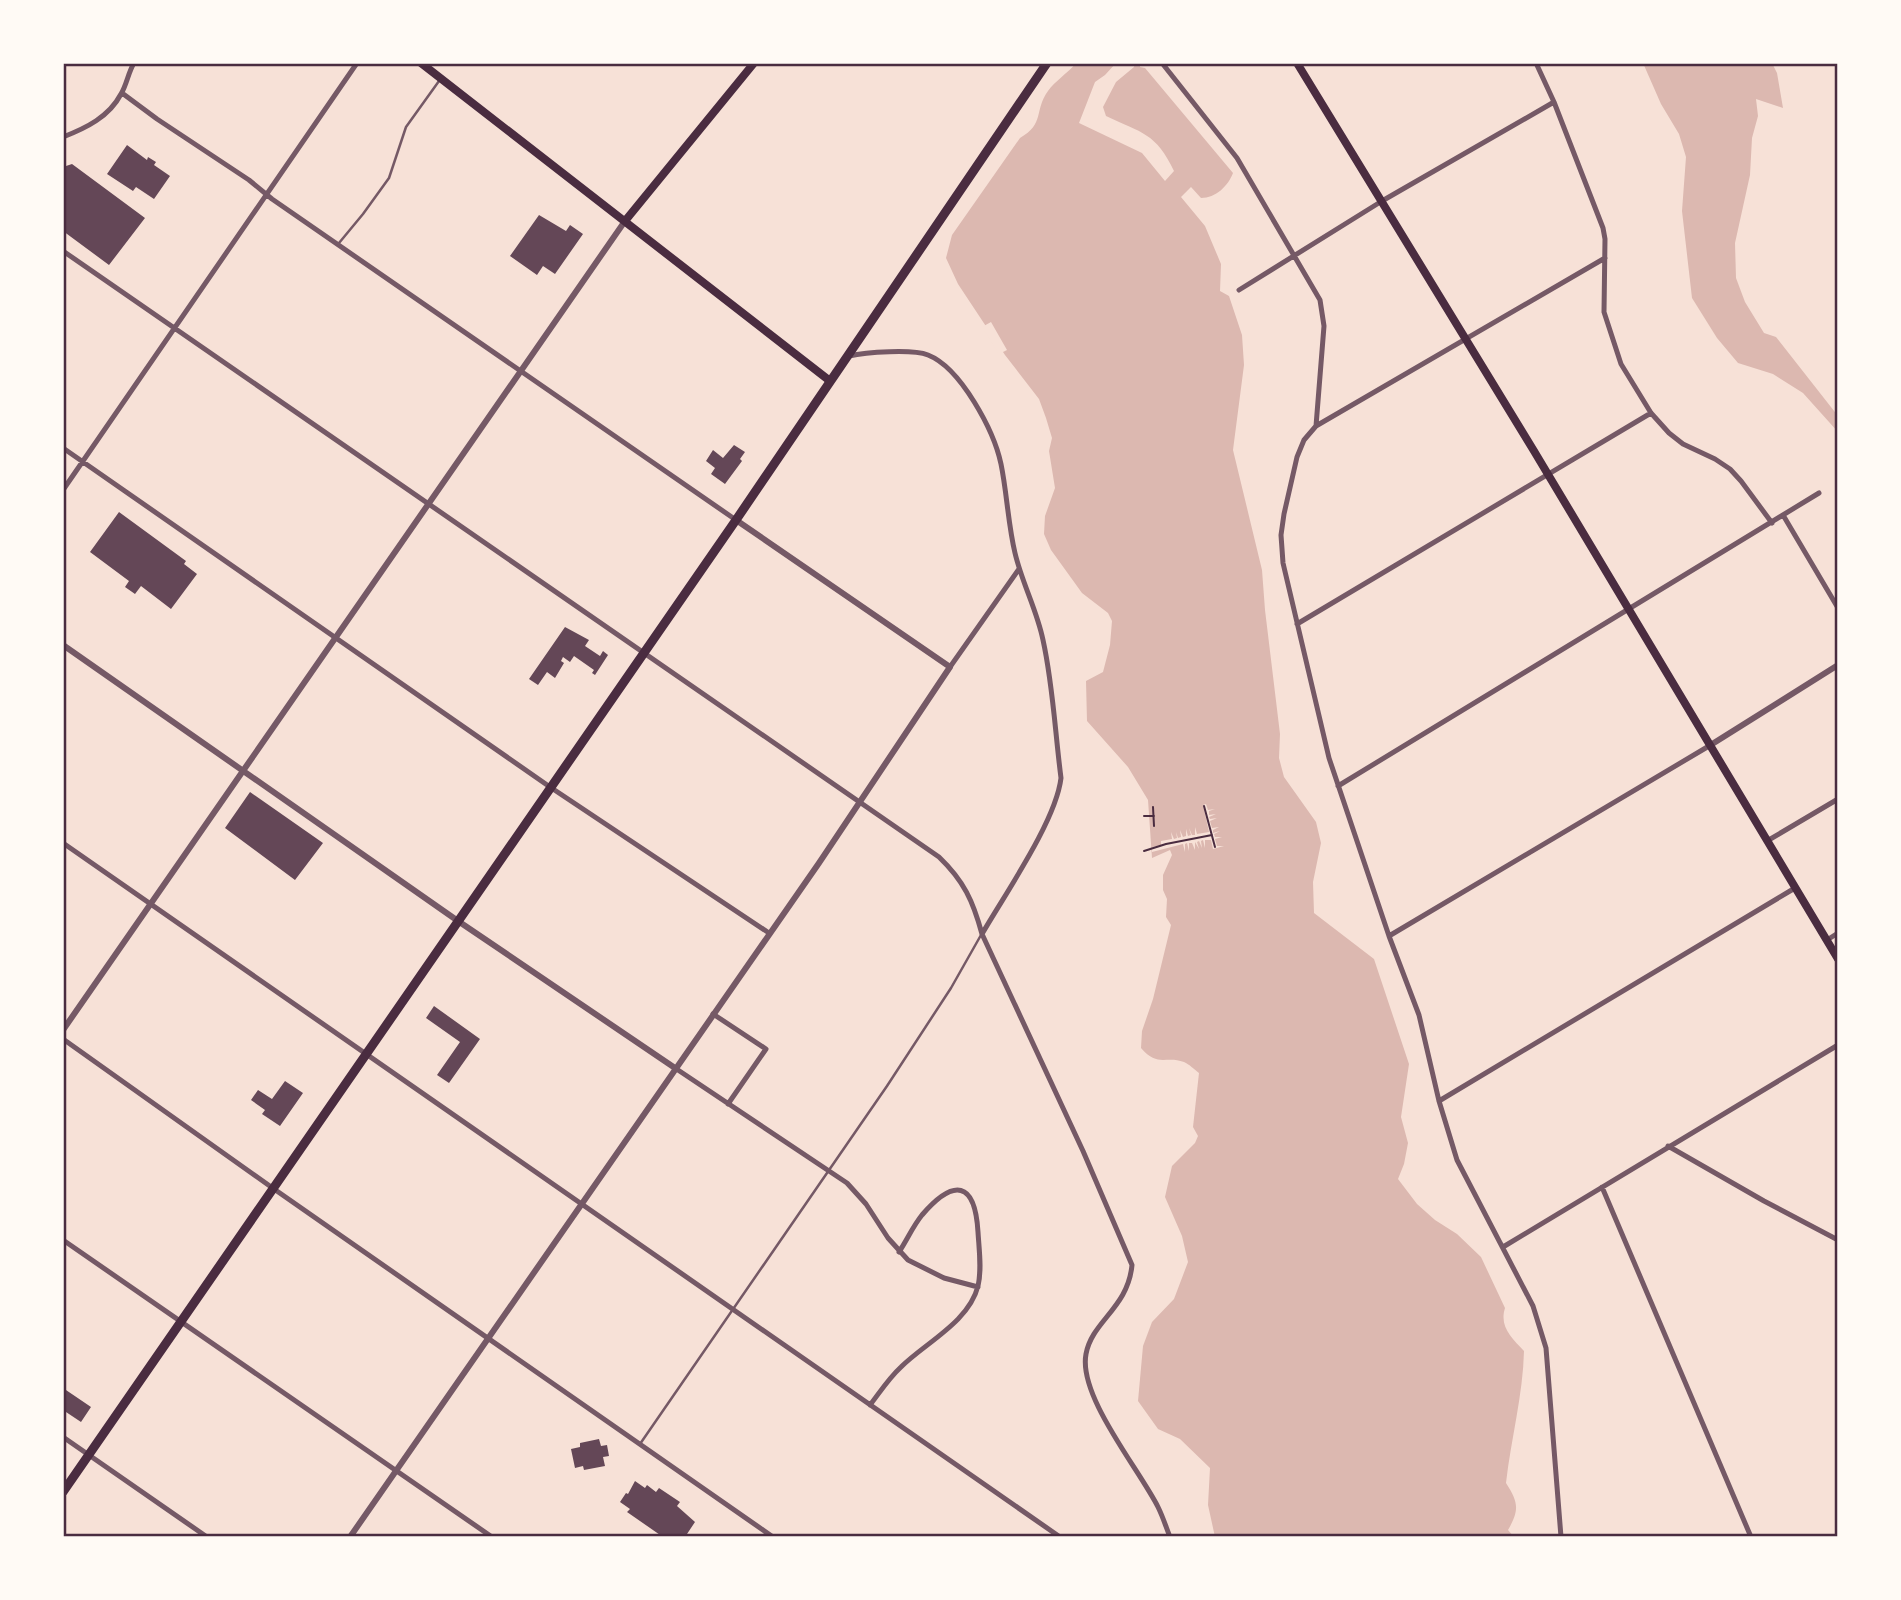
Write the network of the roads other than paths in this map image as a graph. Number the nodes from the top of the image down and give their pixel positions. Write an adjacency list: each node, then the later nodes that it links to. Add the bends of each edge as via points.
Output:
1 (134, 63): 10 (street)
2 (357, 63): 13 (street)
3 (421, 63): 9 (main road)
4 (754, 63): 15 (main road)
5 (1047, 63): 23 (highway)
6 (1162, 63): 18 (street, via 1237,158)
7 (1297, 63): 14 (main road)
8 (1536, 63): 11 (street)
9 (441, 79): 15 (main road); 16 (lane, via 406,128 389,177)
10 (122, 93): 12 (street, via 110,111); 13 (street)
11 (1554, 102): 14 (street); 19 (street, via 1603,228)
12 (63, 137)
13 (266, 194): 16 (street); 21 (street)
14 (1382, 201): 18 (street); 22 (main road)
15 (625, 221): 24 (street); 25 (main road)
16 (338, 244): 24 (street)
17 (63, 251): 21 (street)
18 (1295, 255): 20 (street); 27 (street, via 1320,300 1324,326)
19 (1605, 258): 22 (street); 26 (street, via 1604,312 1621,364)
20 (1239, 289)
21 (174, 328): 29 (street); 33 (street)
22 (1465, 338): 27 (street); 30 (main road)
23 (846, 357): 25 (highway); 37 (street, via 908,351 931,356 954,375 980,413 1000,460)
24 (520, 370): 33 (street); 35 (street)
25 (830, 381): 35 (highway)
26 (1651, 413): 30 (street); 36 (street, via 1683,444 1730,470)
27 (1316, 426): 40 (street, via 1297,457 1281,535)
28 (63, 448): 29 (street)
29 (83, 462): 31 (street); 41 (street)
30 (1548, 476): 39 (main road); 40 (street)
31 (63, 490)
32 (1819, 493): 34 (street)
33 (428, 503): 41 (street); 43 (street)
34 (1783, 515): 36 (street); 38 (street)
35 (736, 520): 43 (highway); 45 (street)
36 (1772, 523): 39 (street)
37 (1019, 569): 45 (street); 59 (street, via 1043,638 1059,794)
38 (1838, 608)
39 (1629, 611): 46 (main road); 48 (street)
40 (1297, 624): 48 (street)
41 (336, 638): 47 (street); 49 (street)
42 (63, 645): 47 (street)
43 (643, 653): 49 (highway); 51 (street)
44 (1838, 665): 46 (street)
45 (950, 667): 51 (street)
46 (1709, 746): 52 (main road); 60 (street)
47 (243, 772): 55 (street); 56 (street)
48 (1338, 786): 60 (street)
49 (550, 787): 56 (highway); 57 (street)
50 (1838, 799): 52 (street)
51 (859, 803): 57 (street); 59 (street, via 957,874 975,907)
52 (1767, 841): 54 (main road)
53 (63, 843): 55 (street)
54 (1795, 887): 61 (main road); 69 (street)
55 (152, 904): 64 (street); 67 (street)
56 (457, 921): 67 (highway); 68 (street)
57 (769, 933): 63 (street)
58 (1838, 933): 61 (street)
59 (982, 934): 72 (lane); 95 (street, via 1132,1265 1126,1291 1086,1353 1086,1371 1100,1408 1158,1506)
60 (1389, 936): 69 (street, via 1419,1015)
61 (1827, 940): 62 (main road)
62 (1838, 959)
63 (713, 1014): 68 (street); 70 (street, via 766,1049)
64 (63, 1030)
65 (63, 1039): 74 (street)
66 (1838, 1045): 71 (street)
67 (365, 1055): 74 (highway); 75 (street)
68 (675, 1068): 70 (street); 75 (street)
69 (1439, 1101): 78 (street, via 1457,1160)
70 (729, 1104): 72 (street)
71 (1668, 1146): 73 (street); 77 (street)
72 (829, 1172): 79 (street, via 866,1204); 81 (lane)
73 (1602, 1187): 78 (street); 97 (street)
74 (274, 1189): 82 (highway); 83 (street)
75 (583, 1203): 81 (street); 83 (street)
76 (63, 1240): 82 (street)
77 (1838, 1240)
78 (1503, 1247): 96 (street, via 1533,1306 1546,1348)
79 (899, 1252): 80 (street, via 933,1273); 80 (street, via 920,1217 941,1196 962,1190 976,1213)
80 (978, 1287): 84 (street, via 952,1324 900,1367)
81 (734, 1310): 84 (street); 86 (lane)
82 (181, 1322): 87 (highway); 88 (street)
83 (488, 1338): 86 (street); 88 (street)
84 (870, 1405): 94 (street)
85 (63, 1437): 87 (street)
86 (640, 1444): 93 (street)
87 (88, 1455): 89 (highway); 90 (street)
88 (395, 1470): 91 (street); 92 (street)
89 (63, 1492)
90 (207, 1537)
91 (349, 1537)
92 (492, 1537)
93 (774, 1537)
94 (1059, 1537)
95 (1170, 1537)
96 (1561, 1537)
97 (1751, 1537)

